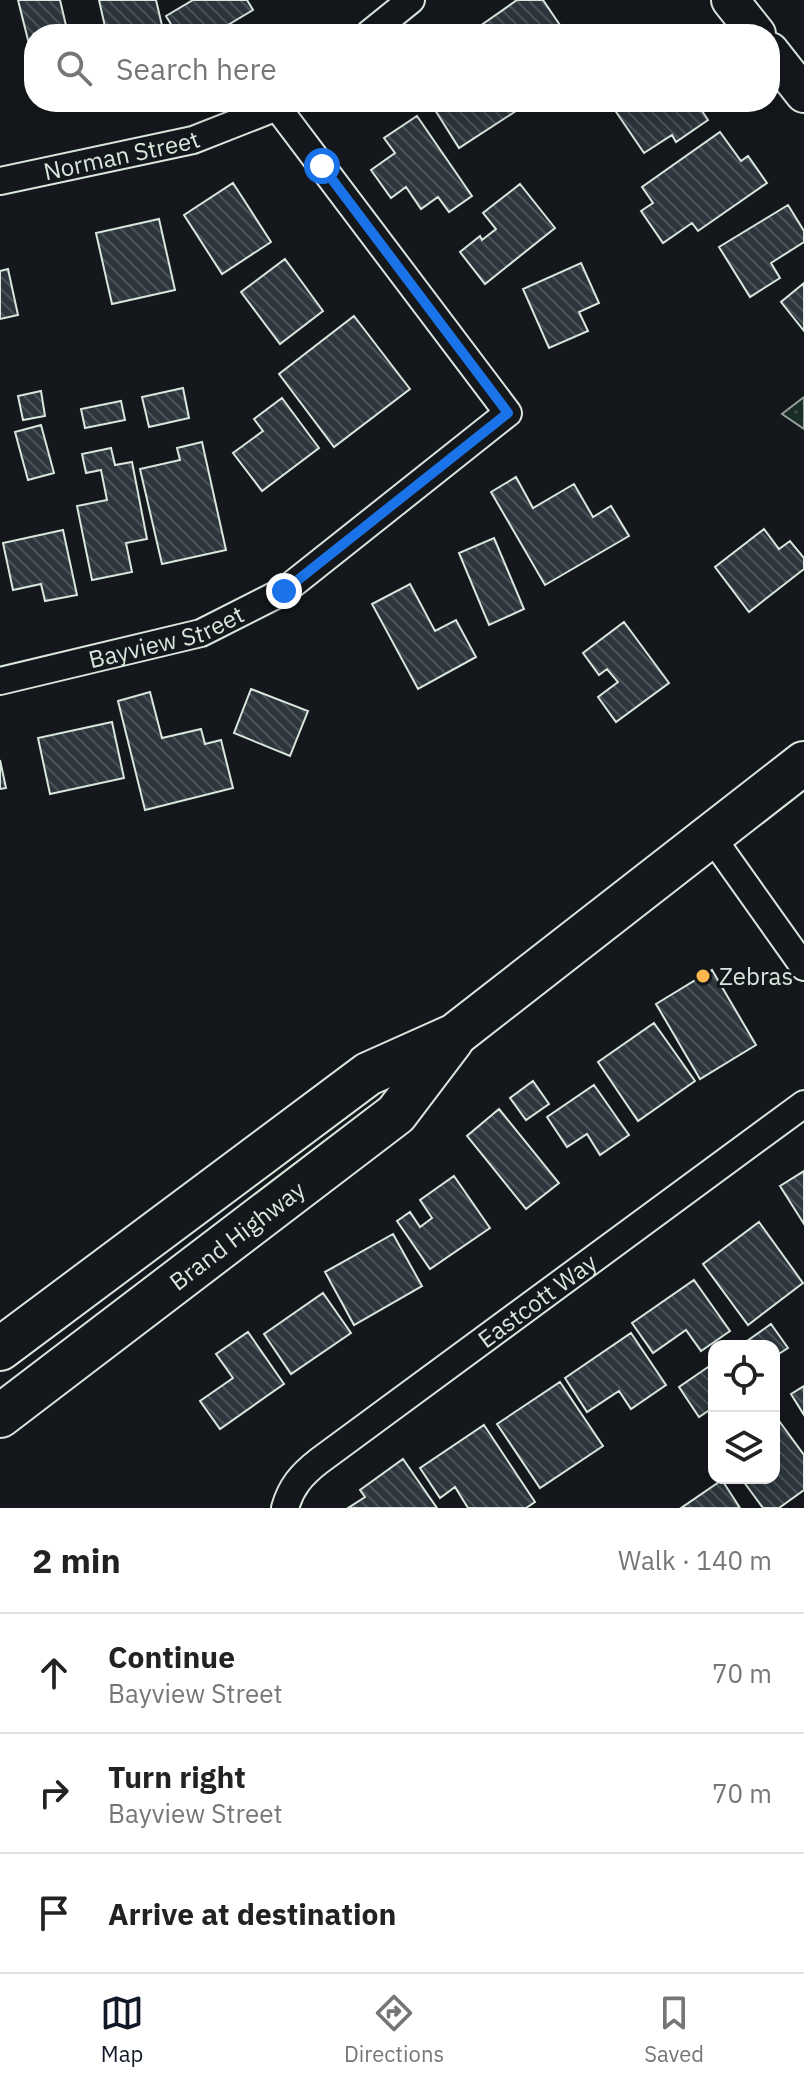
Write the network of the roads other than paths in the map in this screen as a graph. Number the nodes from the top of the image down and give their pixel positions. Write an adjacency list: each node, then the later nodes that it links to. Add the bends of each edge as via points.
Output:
1 (411, 0): 3 (street)
2 (730, 0): 4 (main road)
3 (381, 24)
4 (749, 24)
5 (780, 64): 6 (main road)
6 (804, 94)
7 (261, 112): 9 (street, Norman Street, via 193,140)
8 (286, 112): 10 (street, Bayview Street, via 508,413 284,591 201,633)
9 (0, 181)
10 (0, 681)
11 (804, 763): 12 (highway, Brand Highway)
12 (711, 836): 13 (street); 14 (highway, Brand Highway)
13 (804, 967)
14 (455, 1035): 16 (highway, Brand Highway, via 368,1074); 17 (highway, Brand Highway, via 396,1114)
15 (804, 1104): 18 (street, Eastcott Way, via 319,1461 296,1483)
16 (0, 1349)
17 (0, 1416)
18 (285, 1508)

